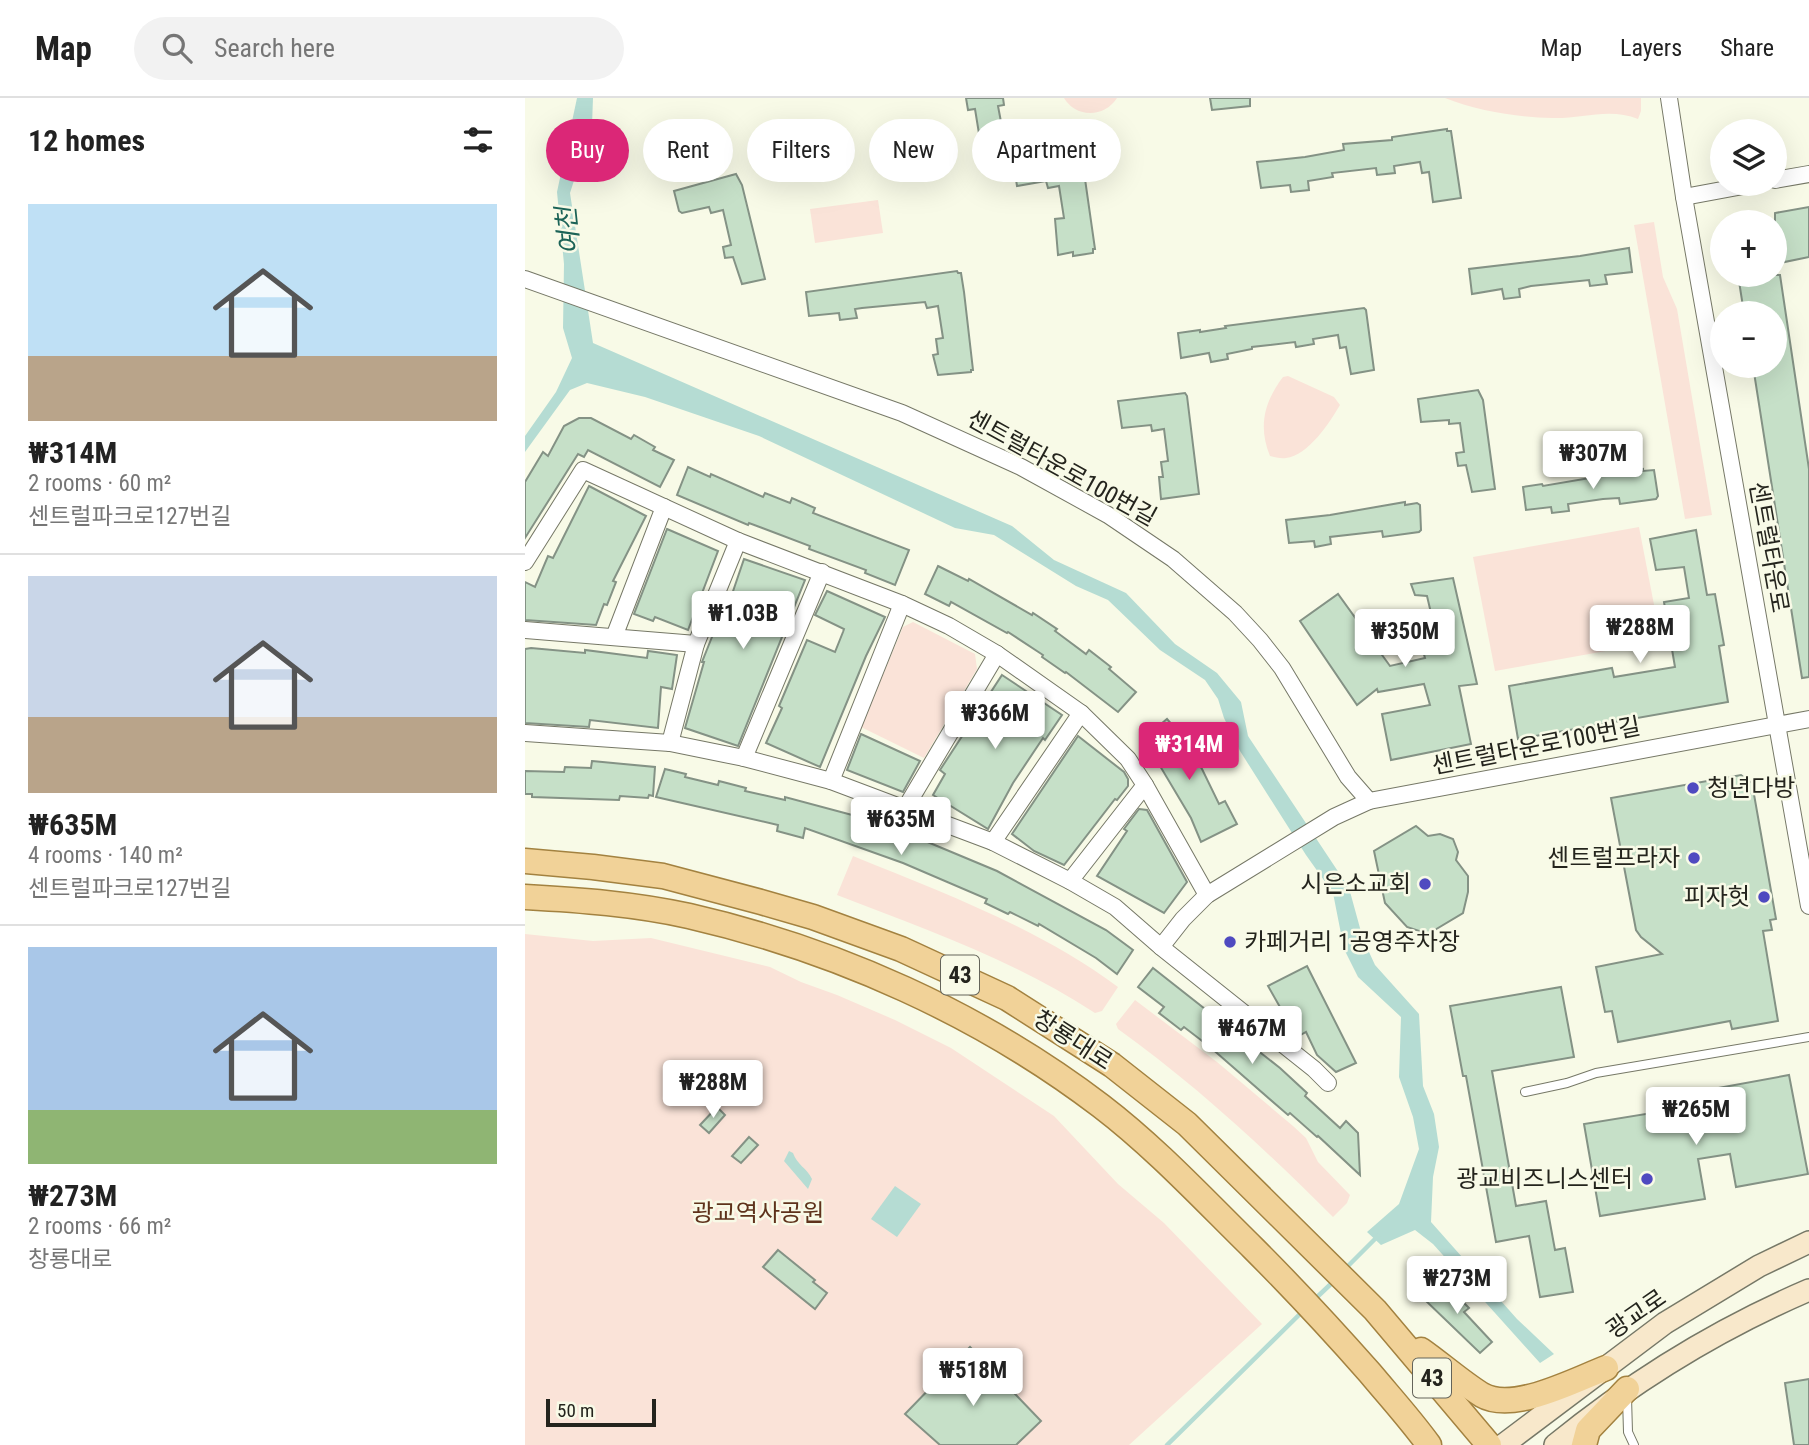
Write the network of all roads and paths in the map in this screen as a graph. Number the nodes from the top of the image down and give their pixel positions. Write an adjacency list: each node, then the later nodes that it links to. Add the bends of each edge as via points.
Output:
1 (1669, 98): 5 (street, 센트럴타운로)
2 (1809, 174): 3 (street)
3 (1787, 178)
4 (1710, 192): 5 (street)
5 (1684, 197): 18 (street, 센트럴타운로)
6 (525, 279): 24 (street, 센트럴타운로100번길, via 859,396 949,433 1039,477 1143,537 1204,585 1260,640 1348,778)
7 (664, 507): 8 (street); 9 (street, via 583,470); 13 (street)
8 (738, 541): 10 (street); 14 (street)
9 (525, 562)
10 (822, 572): 11 (street); 21 (street)
11 (902, 604): 15 (street); 22 (street)
12 (525, 630): 13 (street)
13 (614, 637): 14 (street)
14 (696, 644): 20 (street)
15 (997, 654): 16 (street); 25 (street)
16 (1080, 713): 23 (street, via 1128,759); 26 (street)
17 (1809, 719): 18 (street, 센트럴타운로100번길)
18 (1777, 724): 24 (street, 센트럴타운로100번길); 31 (street, 센트럴타운로)
19 (525, 733): 20 (street)
20 (670, 743): 21 (street)
21 (744, 758): 22 (street)
22 (831, 780): 25 (street)
23 (1145, 785): 28 (street); 29 (street)
24 (1369, 801): 29 (street)
25 (906, 807): 26 (street)
26 (993, 842): 28 (street)
27 (525, 861): 38 (main road, 창룡대로 / 43, via 663,876 750,899 901,949 1007,998 1112,1065 1187,1124)
28 (1070, 881): 32 (street, via 1115,907)
29 (1207, 895): 32 (street)
30 (525, 897): 41 (main road, 창룡대로 / 43, via 649,909 730,927 847,965 968,1019 1102,1107 1183,1178 1346,1346)
31 (1809, 906)
32 (1161, 947): 34 (street)
33 (1809, 1037): 35 (lane, via 1596,1073)
34 (1328, 1083)
35 (1525, 1092)
36 (1809, 1242): 39 (main road, 광교로, via 1759,1266 1665,1323)
37 (1809, 1290): 40 (main road, via 1734,1326)
38 (1381, 1317): 39 (main road, via 1484,1396 1525,1398); 42 (main road, 창룡대로 / 43)
39 (1606, 1368): 43 (main road, 광교로)
40 (1627, 1389): 44 (main road); 45 (main road, via 1588,1430); 46 (lane, via 1628,1432)
41 (1429, 1445)
42 (1489, 1445)
43 (1503, 1445)
44 (1555, 1445)
45 (1584, 1445)
46 (1634, 1445)

